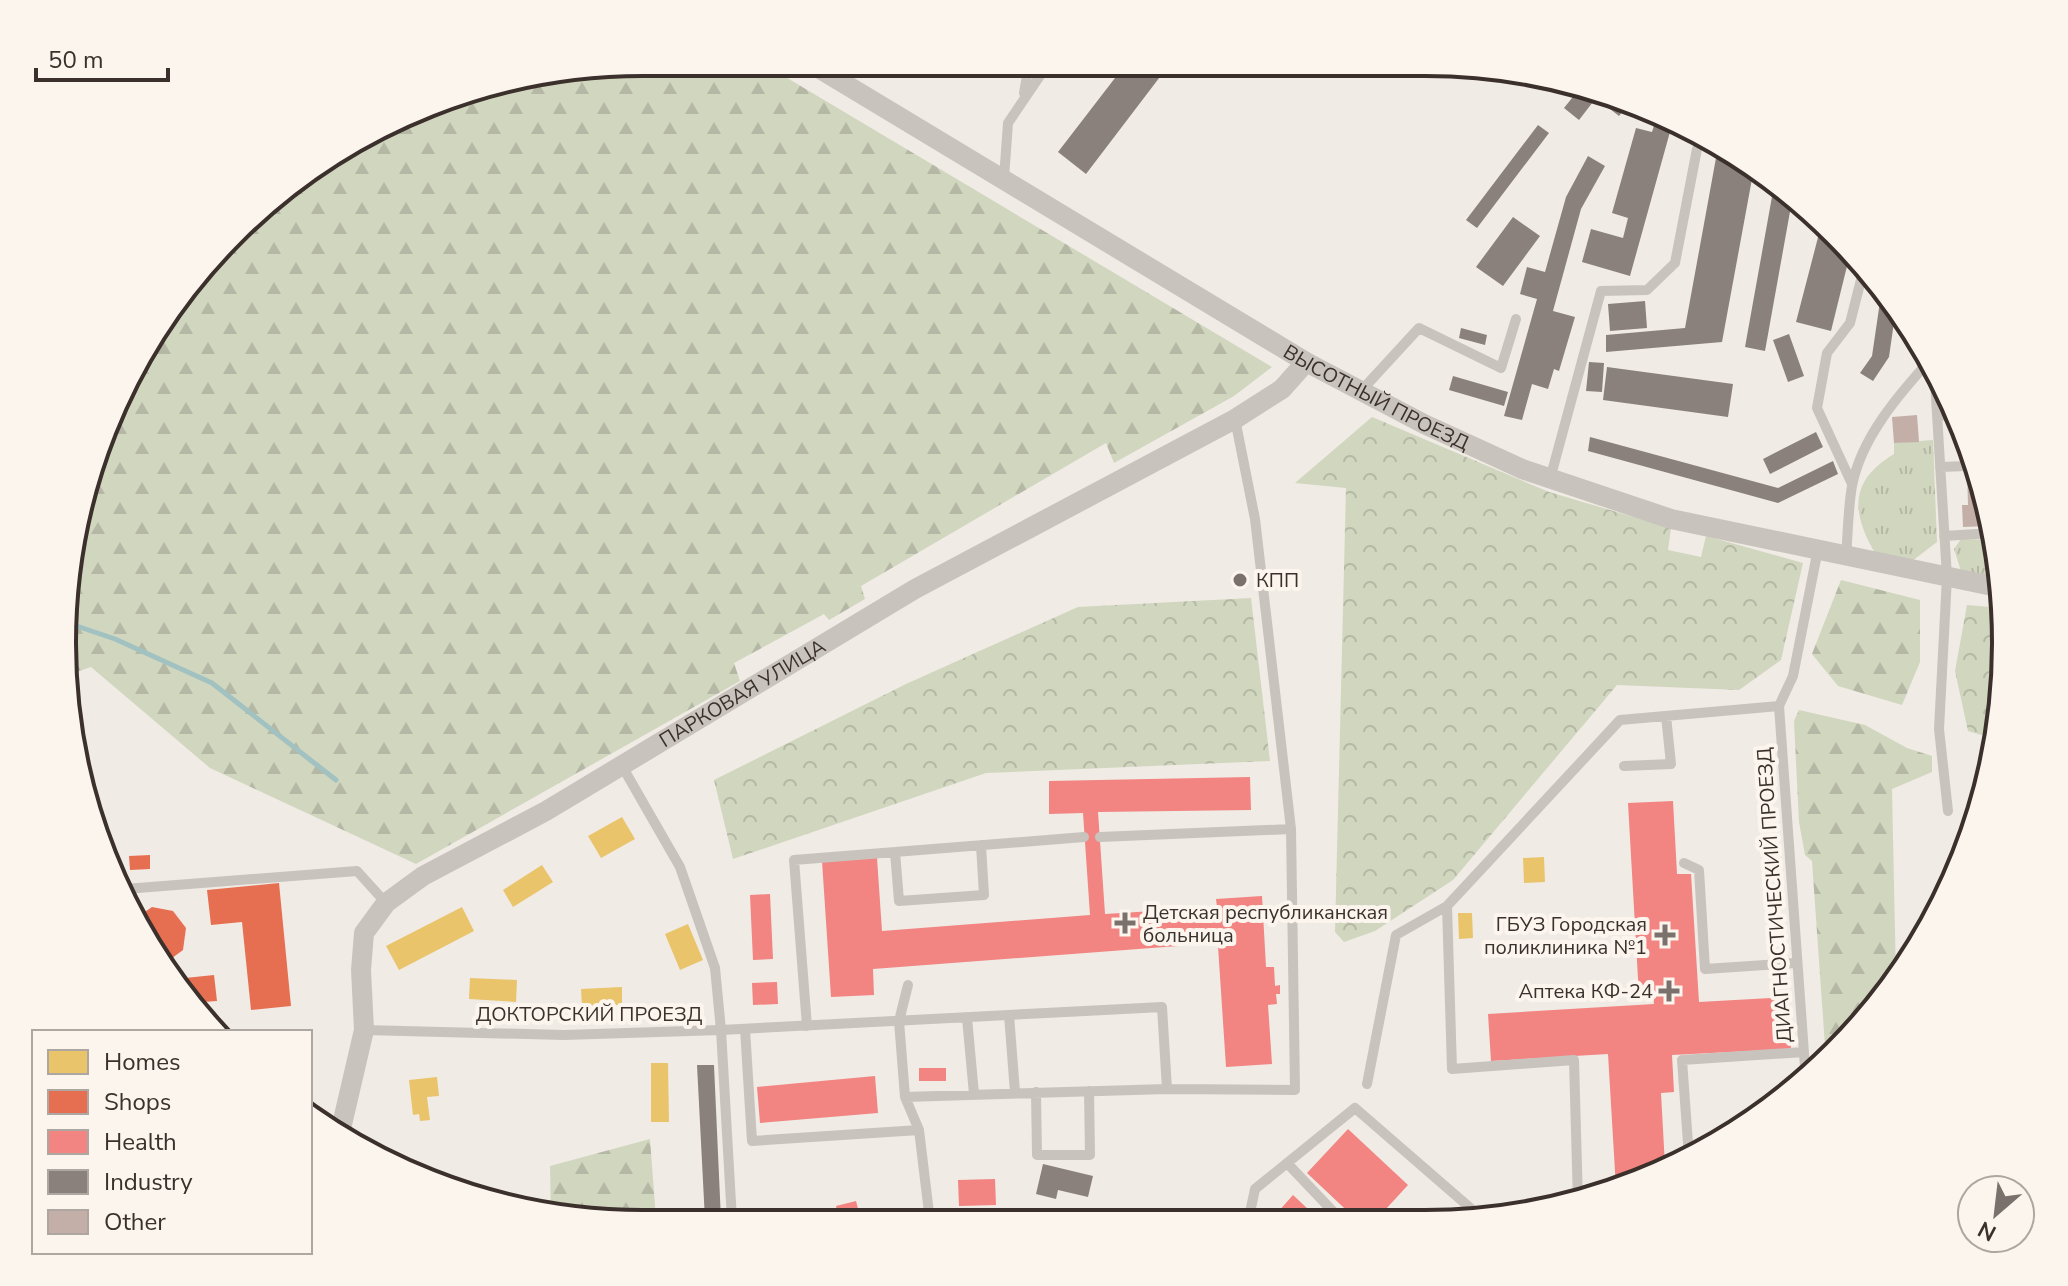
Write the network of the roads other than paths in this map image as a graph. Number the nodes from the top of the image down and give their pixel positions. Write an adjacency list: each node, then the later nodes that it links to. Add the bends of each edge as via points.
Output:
1 (832, 76): 6 (street, ВЫСОТНЫЙ ПРОЕЗД)
2 (1027, 76): 4 (lane)
3 (1039, 76): 4 (lane)
4 (1024, 95): 6 (lane, via 1008,123)
5 (1697, 149): 18 (lane, via 1675,263 1647,290 1601,291)
6 (1004, 178): 9 (street, ВЫСОТНЫЙ ПРОЕЗД)
7 (1861, 281): 19 (lane, via 1850,323 1827,353 1817,408)
8 (1516, 319): 11 (lane, via 1501,368 1419,328)
9 (1306, 362): 11 (street, ВЫСОТНЫЙ ПРОЕЗД); 15 (street, ПАРКОВАЯ УЛИЦА, via 1282,389)
10 (1921, 370): 19 (lane, via 1867,445)
11 (1361, 391): 18 (street, ВЫСОТНЫЙ ПРОЕЗД)
12 (1936, 396): 14 (lane)
13 (1944, 415): 14 (lane)
14 (1937, 416): 17 (lane)
15 (1235, 419): 28 (street, ПАРКОВАЯ УЛИЦА, via 915,589); 31 (lane, via 1255,519)
16 (1964, 466): 17 (lane)
17 (1940, 467): 21 (lane)
18 (1550, 479): 22 (street, ВЫСОТНЫЙ ПРОЕЗД, via 1671,519)
19 (1852, 484): 23 (lane)
20 (1981, 534): 21 (lane)
21 (1944, 536): 24 (lane)
22 (1818, 549): 23 (street, ВЫСОТНЫЙ ПРОЕЗД); 26 (lane, via 1793,676)
23 (1846, 556): 24 (street, ВЫСОТНЫЙ ПРОЕЗД)
24 (1947, 577): 25 (street, ВЫСОТНЫЙ ПРОЕЗД); 30 (lane, via 1939,729)
25 (1989, 585)
26 (1779, 706): 27 (lane); 40 (lane, ДИАГНОСТИЧЕСКИЙ ПРОЕЗД)
27 (1666, 716): 29 (lane, via 1671,764); 39 (lane, via 1620,720)
28 (622, 766): 38 (street, ПАРКОВАЯ УЛИЦА, via 423,876); 48 (lane, ДОКТОРСКИЙ ПРОЕЗД, via 680,867 715,968)
29 (1624, 766)
30 (1948, 811)
31 (1291, 829): 33 (lane); 52 (lane, via 1295,1090)
32 (1084, 837): 34 (lane)
33 (1100, 837)
34 (981, 845): 35 (lane); 35 (lane, via 984,895 899,901)
35 (895, 852): 45 (lane, via 794,860)
36 (1684, 863): 40 (lane, via 1699,870 1705,969)
37 (132, 888): 38 (lane, via 357,871)
38 (386, 903): 47 (street, ПАРКОВАЯ УЛИЦА, via 364,933)
39 (1447, 906): 51 (lane, via 1396,935); 62 (lane, via 1452,1069 1574,1060)
40 (1795, 963): 49 (lane, ДИАГНОСТИЧЕСКИЙ ПРОЕЗД)
41 (908, 985): 44 (lane)
42 (1009, 1015): 43 (lane); 52 (lane, via 1162,1007); 54 (lane)
43 (967, 1018): 44 (lane); 56 (lane)
44 (899, 1021): 45 (lane); 57 (lane)
45 (807, 1026): 46 (lane)
46 (745, 1029): 48 (lane); 59 (lane, via 752,1141)
47 (364, 1030): 48 (lane, ДОКТОРСКИЙ ПРОЕЗД, via 564,1035); 58 (street, ПАРКОВАЯ УЛИЦА)
48 (721, 1030): 64 (lane)
49 (1804, 1052): 50 (lane, ДИАГНОСТИЧЕСКИЙ ПРОЕЗД); 60 (lane, via 1682,1060)
50 (1805, 1064)
51 (1367, 1084)
52 (1167, 1089): 53 (lane)
53 (1089, 1091): 55 (lane); 55 (lane, via 1090,1155 1037,1155)
54 (1015, 1092): 55 (lane); 56 (lane)
55 (1036, 1092)
56 (974, 1094): 57 (lane)
57 (905, 1097): 59 (lane)
58 (342, 1123)
59 (919, 1130): 65 (lane)
60 (1688, 1145)
61 (1287, 1163): 63 (lane, via 1355,1108); 66 (lane, via 1255,1189); 67 (lane)
62 (1578, 1189)
63 (1470, 1208)
64 (731, 1210)
65 (929, 1210)
66 (1251, 1210)
67 (1332, 1210)

